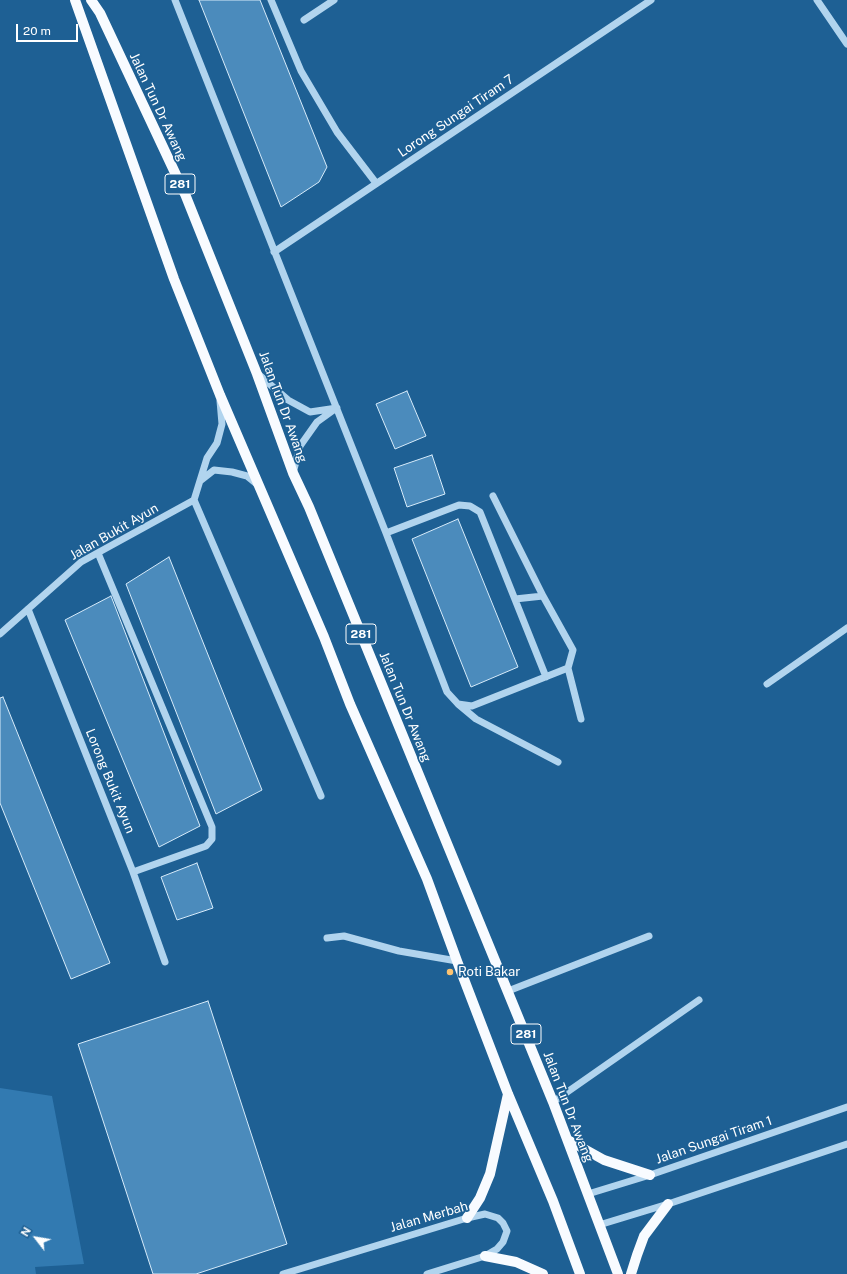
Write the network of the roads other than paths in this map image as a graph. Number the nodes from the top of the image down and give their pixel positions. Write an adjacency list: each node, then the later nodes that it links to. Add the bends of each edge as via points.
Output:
1 (75, 0): 13 (main road, 281, via 174,279)
2 (91, 0): 12 (main road, Jalan Tun Dr Awang / 281, via 185,194)
3 (175, 0): 11 (street)
4 (271, 0): 10 (street, via 301,71 336,132)
5 (334, 0): 8 (street)
6 (651, 0): 10 (street, Lorong Sungai Tiram 7)
7 (817, 0): 9 (street)
8 (304, 20)
9 (847, 44)
10 (376, 183): 11 (street, Lorong Sungai Tiram 7)
11 (274, 252): 14 (street)
12 (257, 374): 14 (street, via 288,400 310,412); 15 (main road, Jalan Tun Dr Awang / 281)
13 (220, 395): 16 (street, via 222,424 217,443 207,458); 17 (main road, 281)
14 (336, 408): 15 (street, via 317,422 300,446); 20 (street)
15 (293, 473): 39 (main road, Jalan Tun Dr Awang / 281, via 309,506)
16 (200, 482): 17 (street, via 214,470 247,476); 19 (street)
17 (259, 487): 38 (main road, 281, via 427,879)
18 (493, 496): 22 (street)
19 (194, 500): 21 (street, Jalan Bukit Ayun); 33 (street)
20 (386, 533): 23 (street, via 459,505 470,506 480,512); 30 (street, via 448,692)
21 (98, 553): 24 (street, Jalan Bukit Ayun, via 82,562); 34 (street, via 212,827 212,839 206,846)
22 (544, 596): 23 (street); 27 (street, via 573,650)
23 (515, 599): 28 (street)
24 (28, 609): 26 (street, Jalan Bukit Ayun); 34 (street, Lorong Bukit Ayun)
25 (847, 628): 29 (street)
26 (0, 634)
27 (568, 668): 28 (street); 31 (street)
28 (546, 676): 30 (street, via 472,706)
29 (767, 684)
30 (458, 704): 32 (street, via 476,720)
31 (581, 719)
32 (558, 762)
33 (321, 796)
34 (133, 872): 37 (street, Lorong Bukit Ayun)
35 (649, 936): 39 (street)
36 (328, 938): 38 (street, via 344,936 399,951)
37 (165, 962)
38 (457, 962): 41 (main road, 281)
39 (508, 991): 42 (main road, Jalan Tun Dr Awang / 281)
40 (699, 1000): 42 (street)
41 (508, 1094): 49 (main road, via 490,1174 480,1198); 55 (main road, 281, via 553,1201)
42 (553, 1102): 44 (main road, Jalan Tun Dr Awang / 281)
43 (847, 1107): 46 (street, Jalan Sungai Tiram 1)
44 (568, 1140): 46 (main road, via 610,1162); 47 (main road, Jalan Tun Dr Awang / 281)
45 (847, 1144): 48 (street)
46 (650, 1175): 47 (street, Jalan Sungai Tiram 1)
47 (588, 1194): 50 (main road, Jalan Tun Dr Awang / 281)
48 (668, 1204): 50 (street); 57 (main road, via 644,1236)
49 (467, 1218): 51 (street, Jalan Merbah, via 485,1214 498,1218 507,1231 497,1249); 52 (street, Jalan Merbah)
50 (600, 1225): 56 (main road, Jalan Tun Dr Awang / 281)
51 (485, 1256): 53 (street, Jalan Merbah); 54 (main road, via 516,1262)
52 (284, 1274)
53 (427, 1274)
54 (543, 1274)
55 (580, 1274)
56 (618, 1274)
57 (631, 1274)

